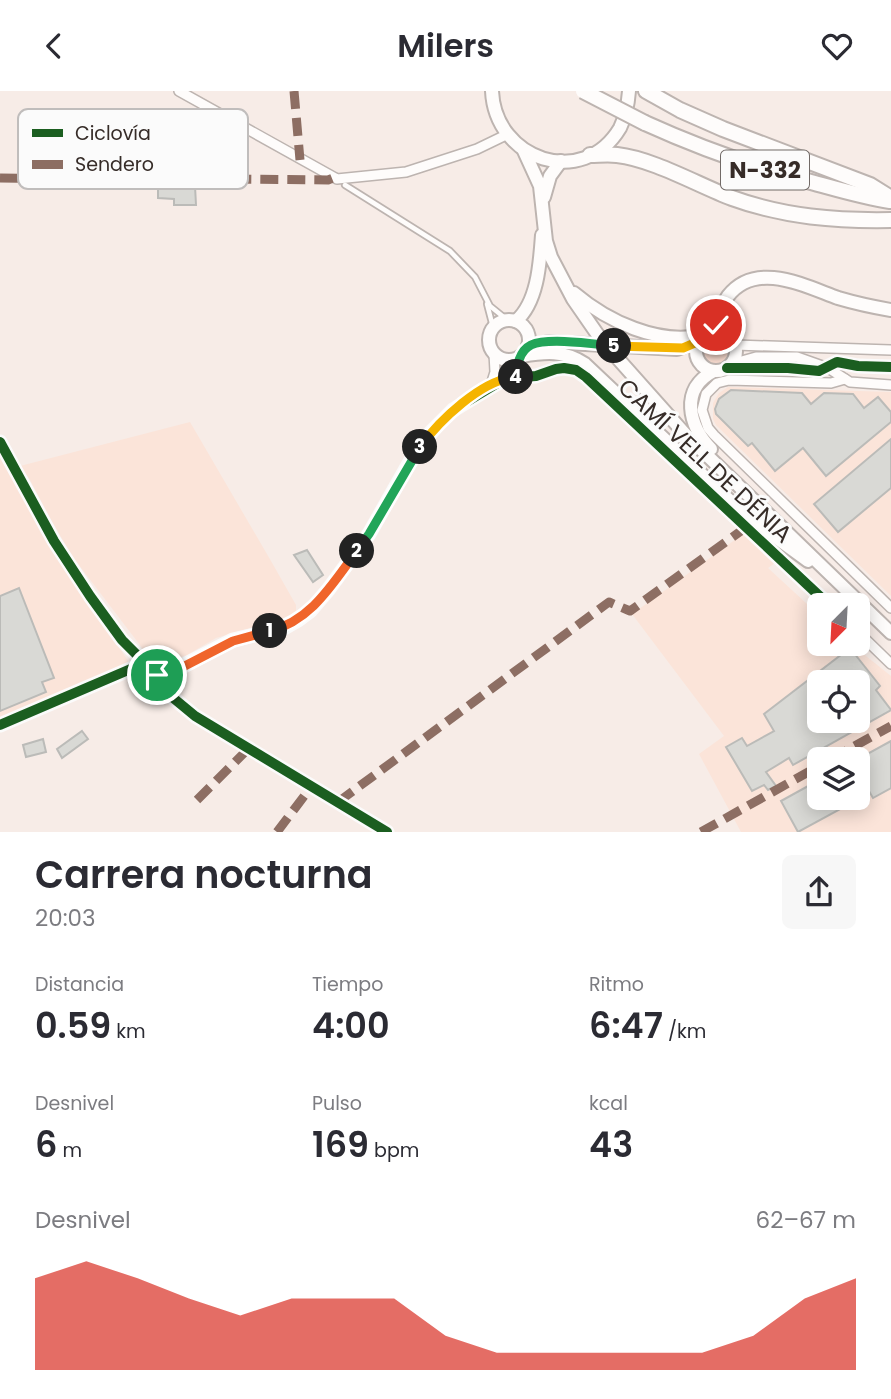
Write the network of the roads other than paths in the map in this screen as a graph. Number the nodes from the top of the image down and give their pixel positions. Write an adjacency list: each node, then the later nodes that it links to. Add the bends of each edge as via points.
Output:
1 (179, 91): 6 (street)
2 (492, 91): 8 (main road, via 495,112)
3 (583, 91): 13 (highway, N-332, bridge, via 748,166)
4 (629, 91): 10 (main road, via 619,129)
5 (646, 91): 13 (highway, via 680,110 870,185)
6 (211, 109)
7 (248, 130): 8 (street, via 340,179 406,172)
8 (506, 135): 9 (main road)
9 (524, 151): 11 (main road); 14 (main road)
10 (590, 155): 11 (main road); 16 (highway, via 636,159 770,210 808,218)
11 (561, 161): 14 (main road, via 550,176)
12 (345, 185): 18 (lane, via 450,251 475,277)
13 (891, 199)
14 (543, 200): 15 (main road)
15 (543, 217): 17 (main road, via 546,241); 21 (main road, via 532,294 527,309)
16 (891, 220)
17 (564, 281): 23 (main road, via 592,307 629,326 667,335); 38 (main road, bridge, via 600,338 685,434)
18 (485, 296): 21 (lane, via 497,313); 22 (lane)
19 (891, 310): 20 (main road, via 773,277 735,289)
20 (721, 313): 23 (main road); 24 (main road)
21 (511, 320): 22 (main road); 25 (main road, via 524,326)
22 (493, 327): 29 (main road, via 488,341)
23 (704, 336): 24 (main road); 26 (main road); 28 (main road)
24 (731, 339): 27 (street); 30 (main road, via 736,355)
25 (524, 349): 26 (main road, via 549,342); 29 (main road, via 508,360); 32 (street); 38 (main road, via 560,353 585,364 745,515)
26 (677, 349): 28 (main road)
27 (891, 350)
28 (696, 358): 31 (main road)
29 (495, 360): 33 (street); 36 (street)
30 (731, 364): 31 (main road); 34 (street, via 756,357 797,357)
31 (714, 371): 38 (main road, via 701,381 692,400 696,431)
32 (517, 377): 33 (street, CAMÍ VELL DE DÉNIA); 39 (street, CAMÍ VELL DE DÉNIA, via 576,370)
33 (503, 379): 36 (street)
34 (845, 379): 35 (street); 40 (street, via 831,383 729,380 714,385 706,394 704,419 714,435)
35 (891, 385)
36 (491, 386): 44 (street, via 464,401 430,433 369,534 310,611 284,628 233,641 177,670)
37 (0, 442): 44 (street, via 67,561 122,641)
38 (829, 573): 41 (main road)
39 (816, 593)
40 (891, 608)
41 (891, 633)
42 (870, 644): 43 (street)
43 (891, 664)
44 (157, 675): 45 (street, via 133,668); 46 (street, via 166,692 195,716)
45 (0, 725)
46 (387, 832)

